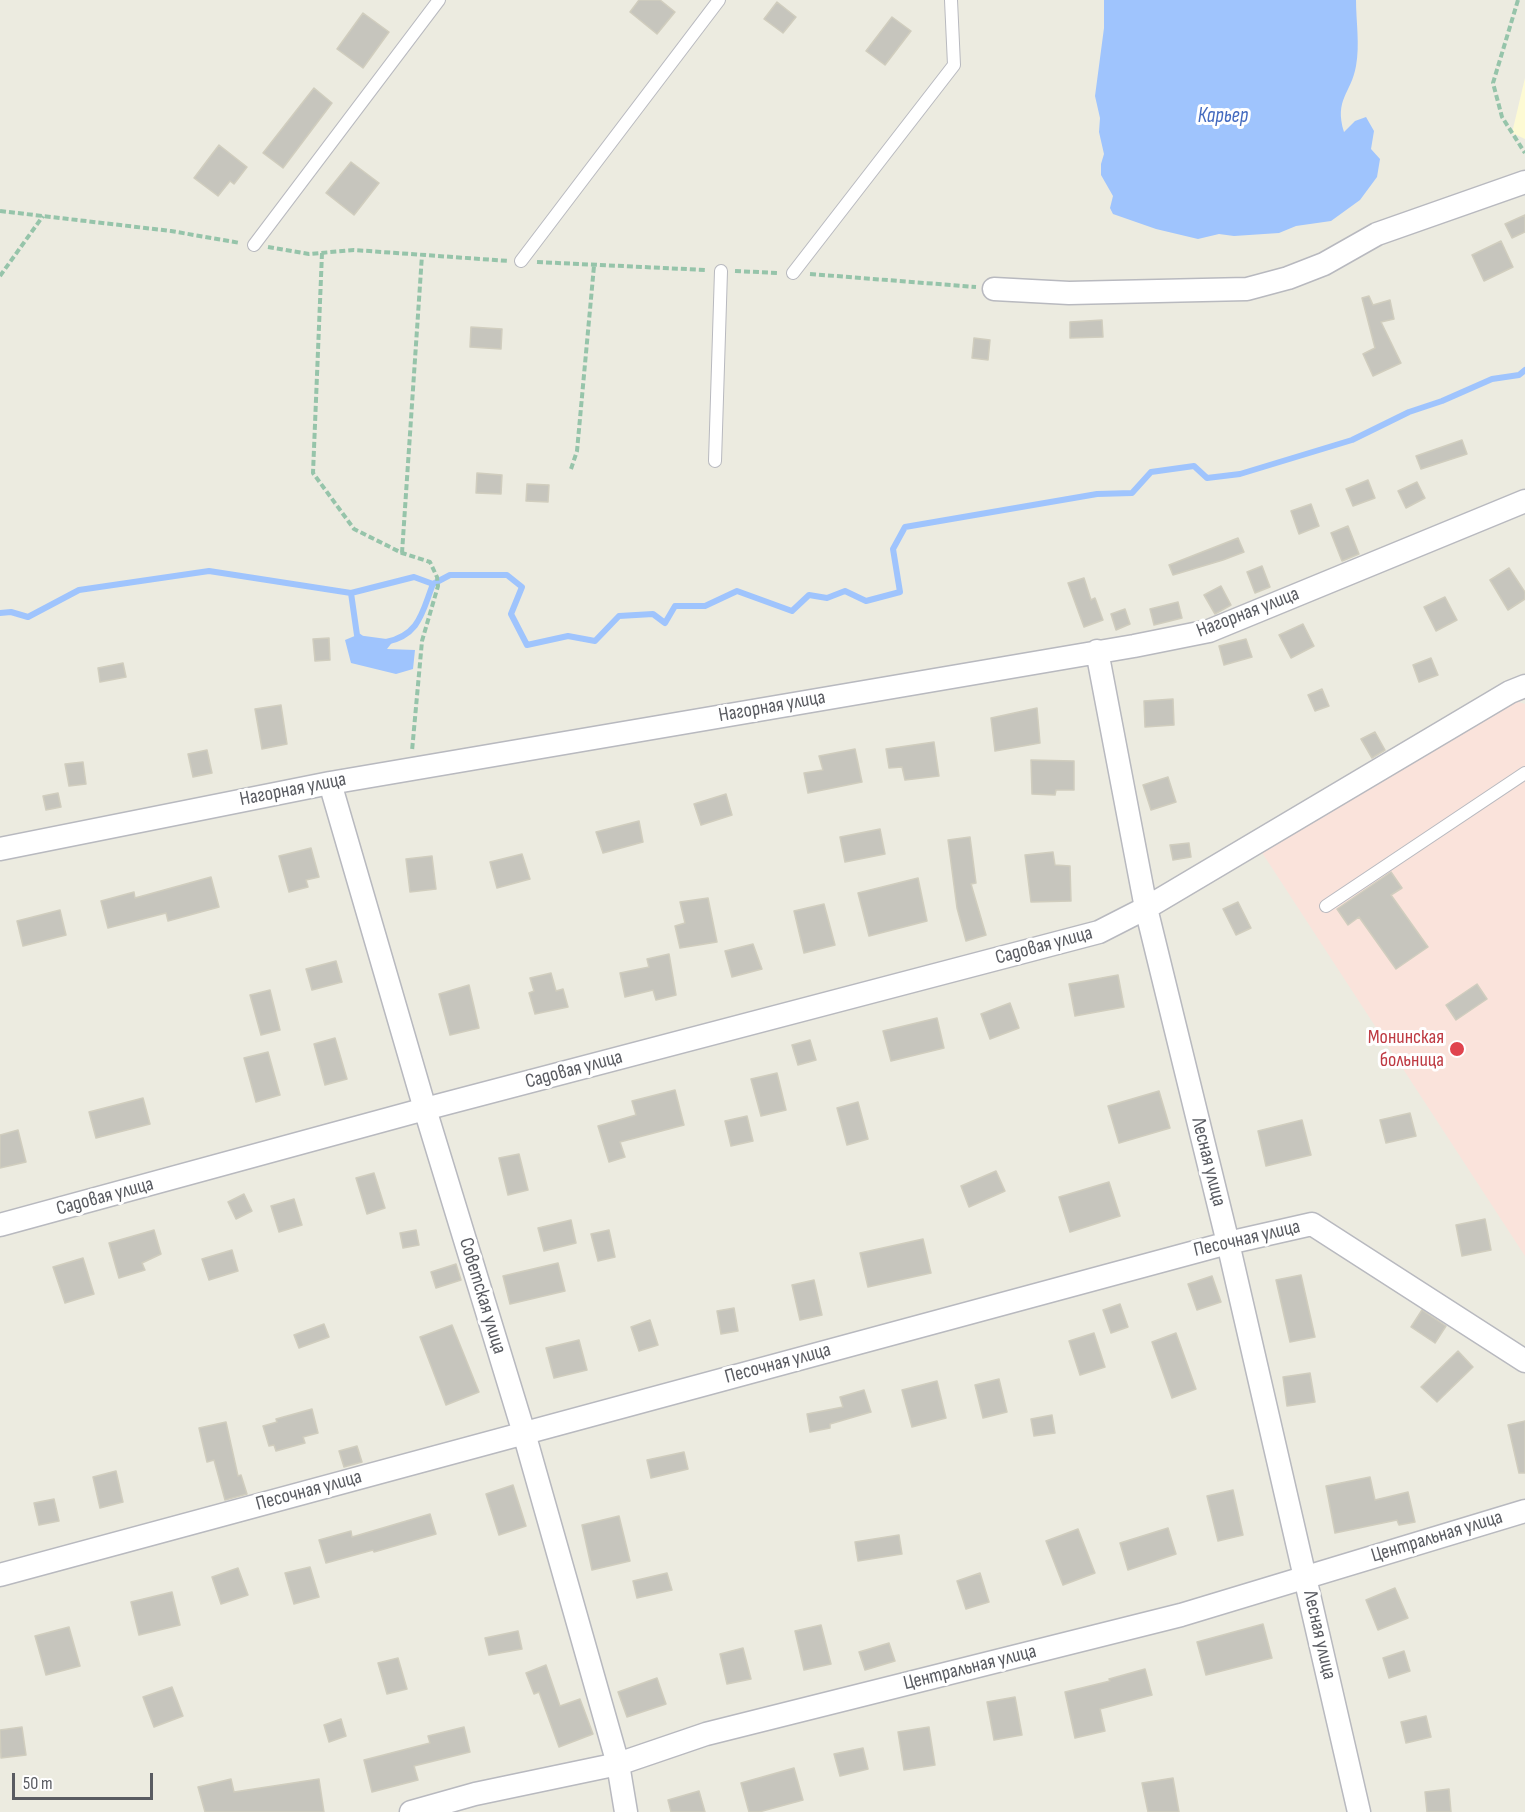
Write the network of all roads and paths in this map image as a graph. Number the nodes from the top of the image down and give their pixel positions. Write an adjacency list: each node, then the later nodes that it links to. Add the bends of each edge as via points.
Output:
1 (439, 0): 8 (lane)
2 (719, 0): 11 (lane)
3 (951, 0): 14 (lane, via 954,65)
4 (1518, 0): 5 (path, via 1493,83 1502,117)
5 (1525, 153)
6 (1525, 182): 16 (street, via 1377,234 1297,275 1247,289 1069,293)
7 (0, 211): 15 (path, via 43,216)
8 (254, 245)
9 (322, 253): 20 (path, via 314,474 354,529)
10 (422, 255): 20 (path)
11 (521, 261)
12 (594, 266): 18 (path, via 577,452)
13 (721, 271): 17 (lane)
14 (793, 273)
15 (0, 276)
16 (994, 289)
17 (715, 461)
18 (571, 469)
19 (1525, 501): 21 (street, Нагорная улица, via 1209,631)
20 (402, 553): 23 (path, via 430,562 438,586 422,641)
21 (1097, 651): 23 (street, Нагорная улица); 28 (street, Лесная улица)
22 (1525, 686): 28 (street, Садовая улица)
23 (410, 769): 25 (street, Нагорная улица)
24 (1525, 773): 27 (lane)
25 (330, 783): 26 (street, Нагорная улица); 29 (street, Советская улица)
26 (0, 849)
27 (1326, 906)
28 (1146, 908): 29 (street, Садовая улица, via 1099,932); 31 (street, Лесная улица)
29 (425, 1109): 30 (street, Садовая улица); 33 (street, Советская улица)
30 (0, 1225)
31 (1228, 1243): 32 (street, Песочная улица, via 1312,1224); 33 (street, Песочная улица); 36 (street, Лесная улица)
32 (1525, 1361)
33 (524, 1433): 35 (street, Песочная улица); 37 (street, Советская улица)
34 (1525, 1510): 36 (street, Центральная улица)
35 (0, 1575)
36 (1306, 1576): 37 (street, Центральная улица, via 1181,1615 706,1734); 40 (street, Лесная улица)
37 (618, 1764): 38 (street, Центральная улица, via 475,1794); 39 (street, Советская улица)
38 (411, 1812)
39 (626, 1812)
40 (1359, 1812)

